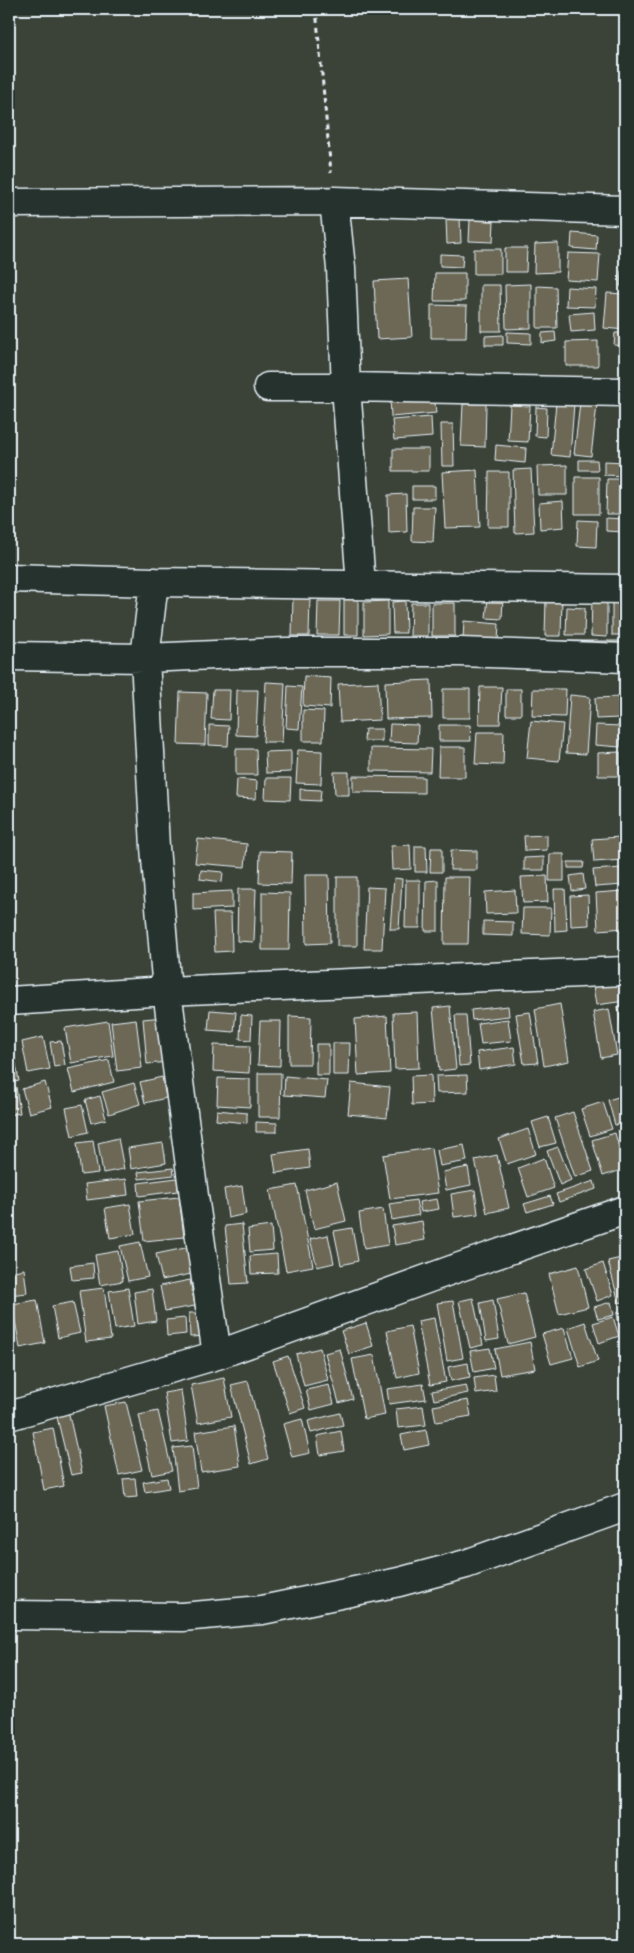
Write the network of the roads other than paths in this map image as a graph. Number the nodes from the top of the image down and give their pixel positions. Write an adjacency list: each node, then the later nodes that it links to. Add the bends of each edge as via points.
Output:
1 (334, 201): 2 (street); 3 (street); 4 (street, via 341,268)
2 (9, 203)
3 (625, 210)
4 (346, 387): 5 (street); 6 (street); 9 (street)
5 (268, 388)
6 (625, 392)
7 (9, 578): 8 (street)
8 (154, 582): 9 (street); 12 (street)
9 (360, 585): 10 (street)
10 (625, 589)
11 (9, 656): 12 (street)
12 (145, 658): 13 (street, via 286,652 460,652); 15 (street)
13 (625, 658)
14 (625, 971): 15 (street)
15 (166, 991): 16 (street); 18 (street)
16 (9, 1001)
17 (625, 1210): 18 (street)
18 (217, 1355): 19 (street)
19 (9, 1416)
20 (625, 1507): 21 (street, via 466,1564 399,1582 262,1610 182,1617)
21 (9, 1615)

